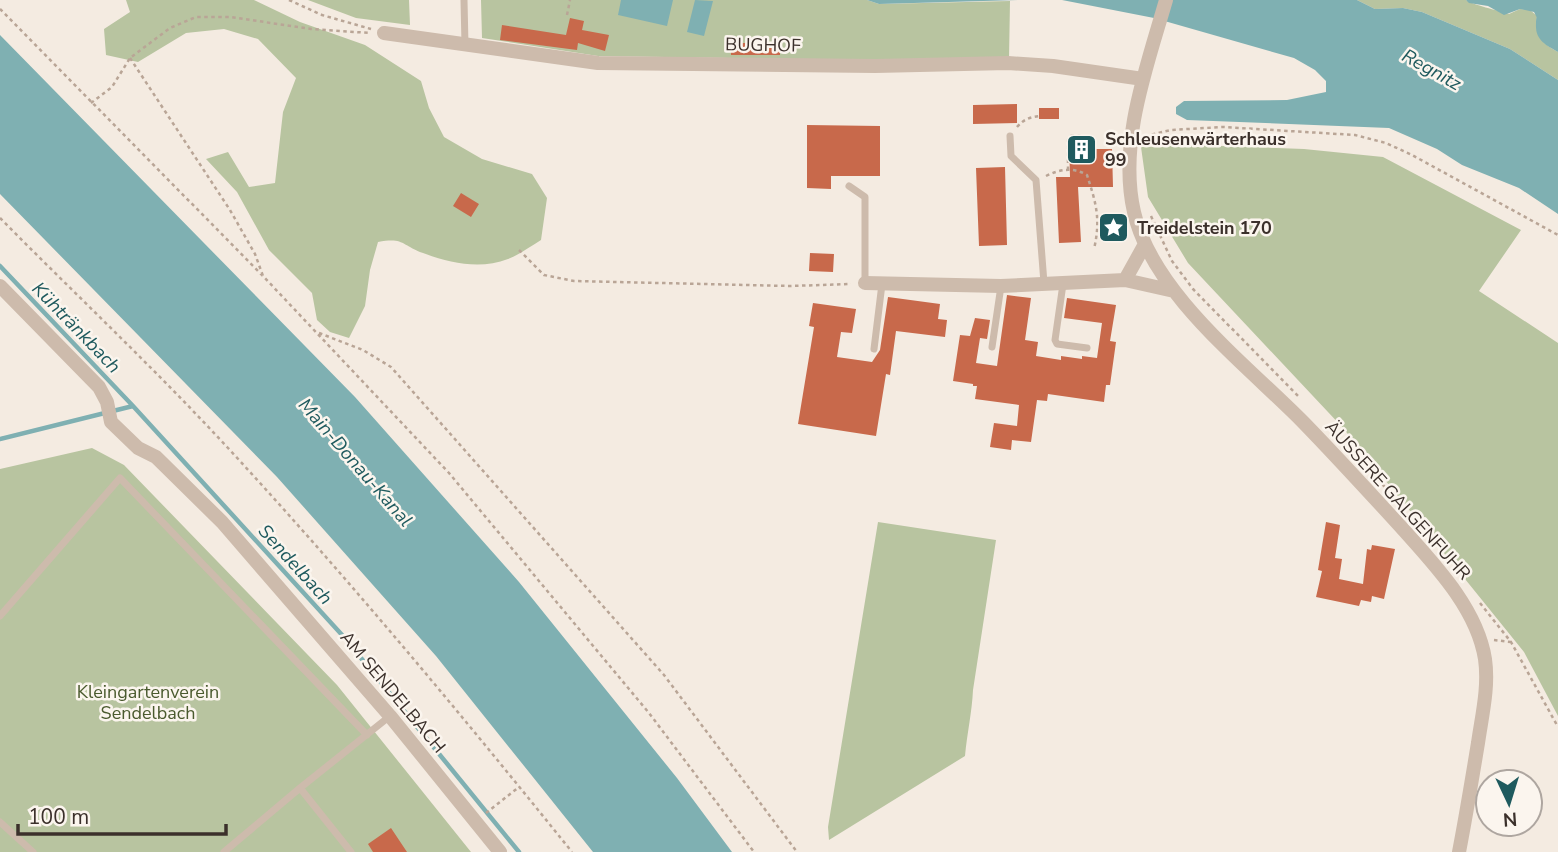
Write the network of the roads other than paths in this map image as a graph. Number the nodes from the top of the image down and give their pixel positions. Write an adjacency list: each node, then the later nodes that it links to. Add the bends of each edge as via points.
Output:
1 (464, 0): 4 (lane)
2 (1166, 0): 5 (street, ÄUSSERE GALGENFUHR)
3 (384, 33): 4 (street, BUGHOF)
4 (465, 46): 5 (street, BUGHOF, via 597,63 1008,63)
5 (1143, 79): 8 (street, ÄUSSERE GALGENFUHR, via 1131,136 1130,187)
6 (1010, 136): 12 (lane, via 1011,156 1036,180)
7 (849, 186): 10 (lane, via 865,197)
8 (1145, 244): 9 (street); 16 (street, ÄUSSERE GALGENFUHR)
9 (1125, 280): 13 (street); 16 (street)
10 (865, 283): 11 (street)
11 (882, 283): 15 (street); 19 (lane)
12 (1044, 283): 13 (street); 15 (street)
13 (1063, 283): 18 (lane, via 1055,340)
14 (0, 286): 21 (street, AM SENDELBACH, via 99,387 111,422 138,448 156,457 222,522)
15 (1001, 286): 17 (lane)
16 (1174, 291): 29 (street, ÄUSSERE GALGENFUHR, via 1412,539 1459,597 1474,625 1485,658 1485,695)
17 (992, 347)
18 (1087, 348)
19 (874, 349)
20 (0, 616): 22 (lane, via 120,478)
21 (390, 716): 22 (lane); 28 (street, AM SENDELBACH)
22 (367, 735): 23 (lane)
23 (300, 788): 26 (lane); 27 (lane)
24 (0, 822): 25 (lane)
25 (33, 852)
26 (224, 852)
27 (351, 852)
28 (500, 852)
29 (1459, 852)

